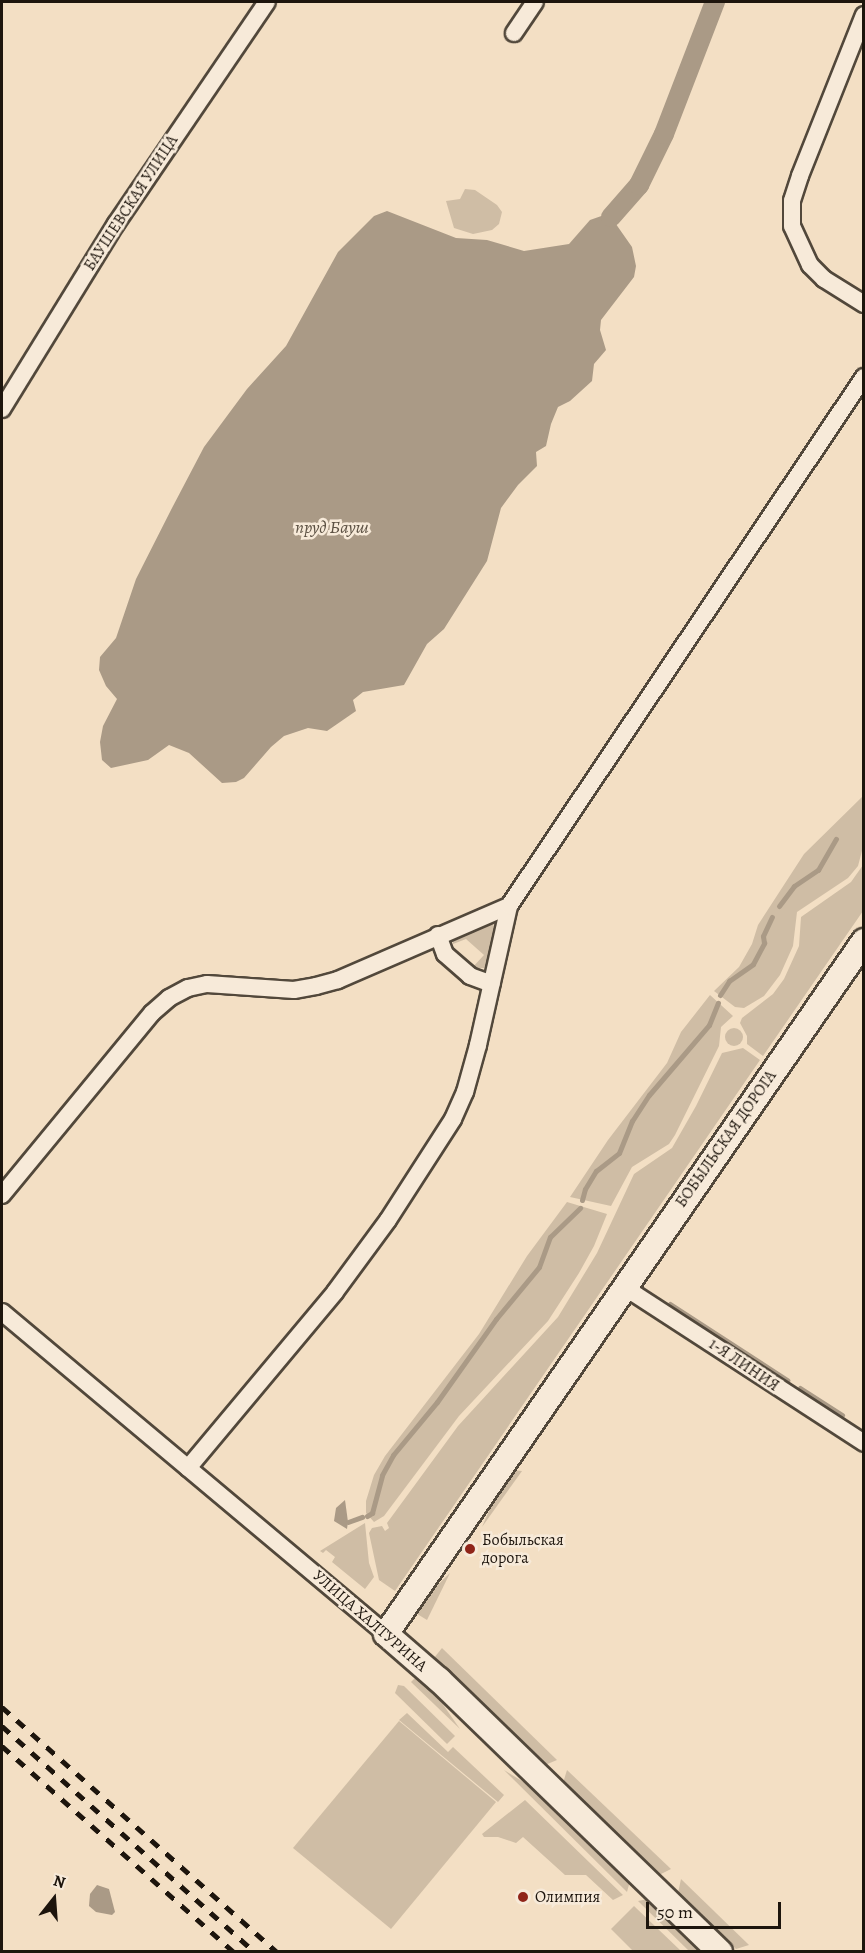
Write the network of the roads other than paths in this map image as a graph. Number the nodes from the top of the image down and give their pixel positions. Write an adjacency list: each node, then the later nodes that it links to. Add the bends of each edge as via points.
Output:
1 (267, 2): 7 (street, БАУШЕВСКАЯ УЛИЦА, via 116,224)
2 (535, 2): 4 (street)
3 (864, 15): 5 (street, via 800,176 792,201 792,226 810,265 824,279)
4 (514, 33)
5 (864, 304)
6 (864, 377): 8 (street)
7 (2, 409)
8 (509, 906): 9 (street); 11 (street)
9 (438, 935): 11 (street, via 445,954 470,976); 12 (street, via 316,986 294,990 207,984 170,998 152,1013)
10 (860, 952): 13 (street, БОБЫЛЬСКАЯ ДОРОГА)
11 (492, 984): 16 (street, via 465,1092 429,1159 335,1292)
12 (2, 1195)
13 (624, 1287): 15 (street, 1-Я ЛИНИЯ); 17 (street, БОБЫЛЬСКАЯ ДОРОГА)
14 (2, 1312): 16 (street, УЛИЦА ХАЛТУРИНА)
15 (864, 1443)
16 (188, 1468): 17 (street, УЛИЦА ХАЛТУРИНА)
17 (386, 1634): 18 (street, УЛИЦА ХАЛТУРИНА, via 439,1680)
18 (720, 1952)

